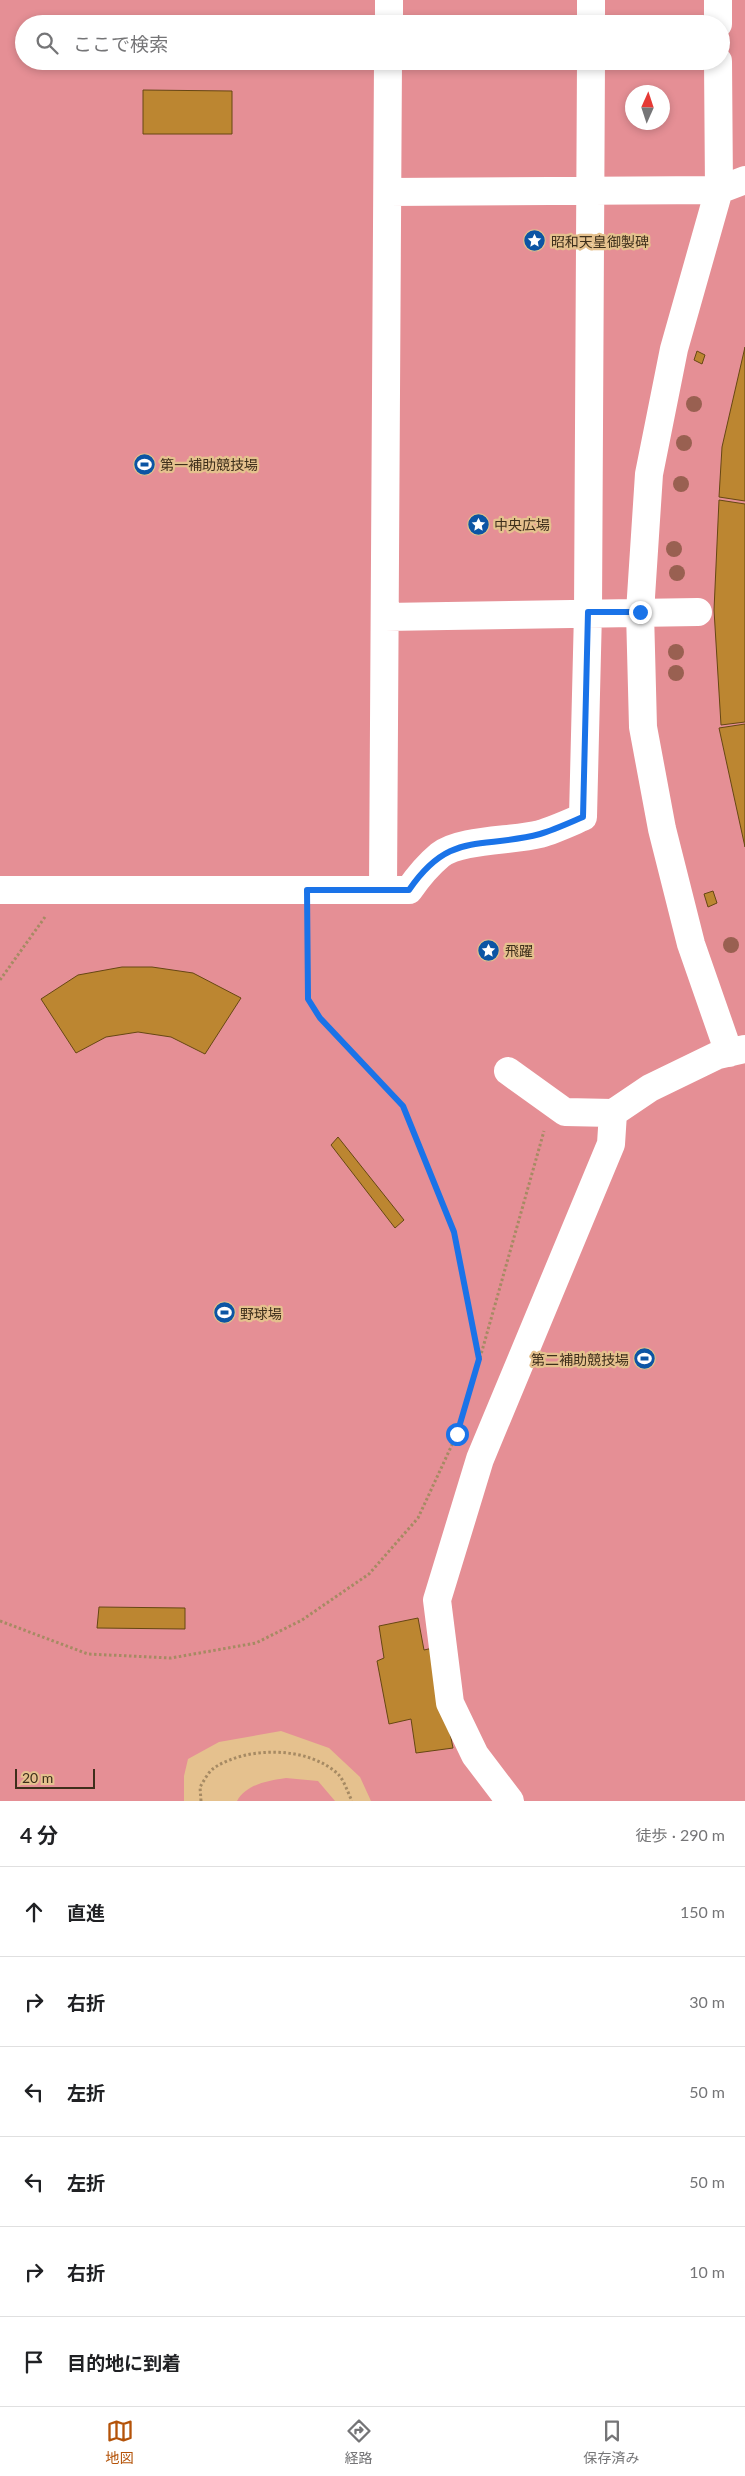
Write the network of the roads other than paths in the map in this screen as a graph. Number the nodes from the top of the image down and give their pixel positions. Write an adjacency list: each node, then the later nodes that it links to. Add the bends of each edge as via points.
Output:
1 (389, 0): 4 (street)
2 (591, 0): 5 (street)
3 (718, 0): 6 (street)
4 (388, 15)
5 (591, 15)
6 (718, 15)
7 (388, 70): 13 (street)
8 (591, 70): 11 (street)
9 (718, 70): 12 (street)
10 (745, 180): 12 (street)
11 (590, 190): 12 (street); 13 (street); 14 (street)
12 (719, 190): 15 (street, via 674,349 649,474)
13 (388, 192): 17 (street)
14 (588, 612): 15 (street); 17 (street); 19 (street, via 583,817 541,834 501,842 467,844 441,854 409,890)
15 (640, 612): 16 (street); 20 (street, via 643,727 662,828 690,944)
16 (698, 612)
17 (385, 616): 19 (street)
18 (0, 890): 19 (street)
19 (383, 890)
20 (737, 1051): 22 (street, via 718,1055 650,1088)
21 (508, 1071): 22 (street, via 565,1112)
22 (613, 1113): 23 (street, via 611,1144 480,1459 438,1600 450,1704 475,1755)
23 (510, 1801)

